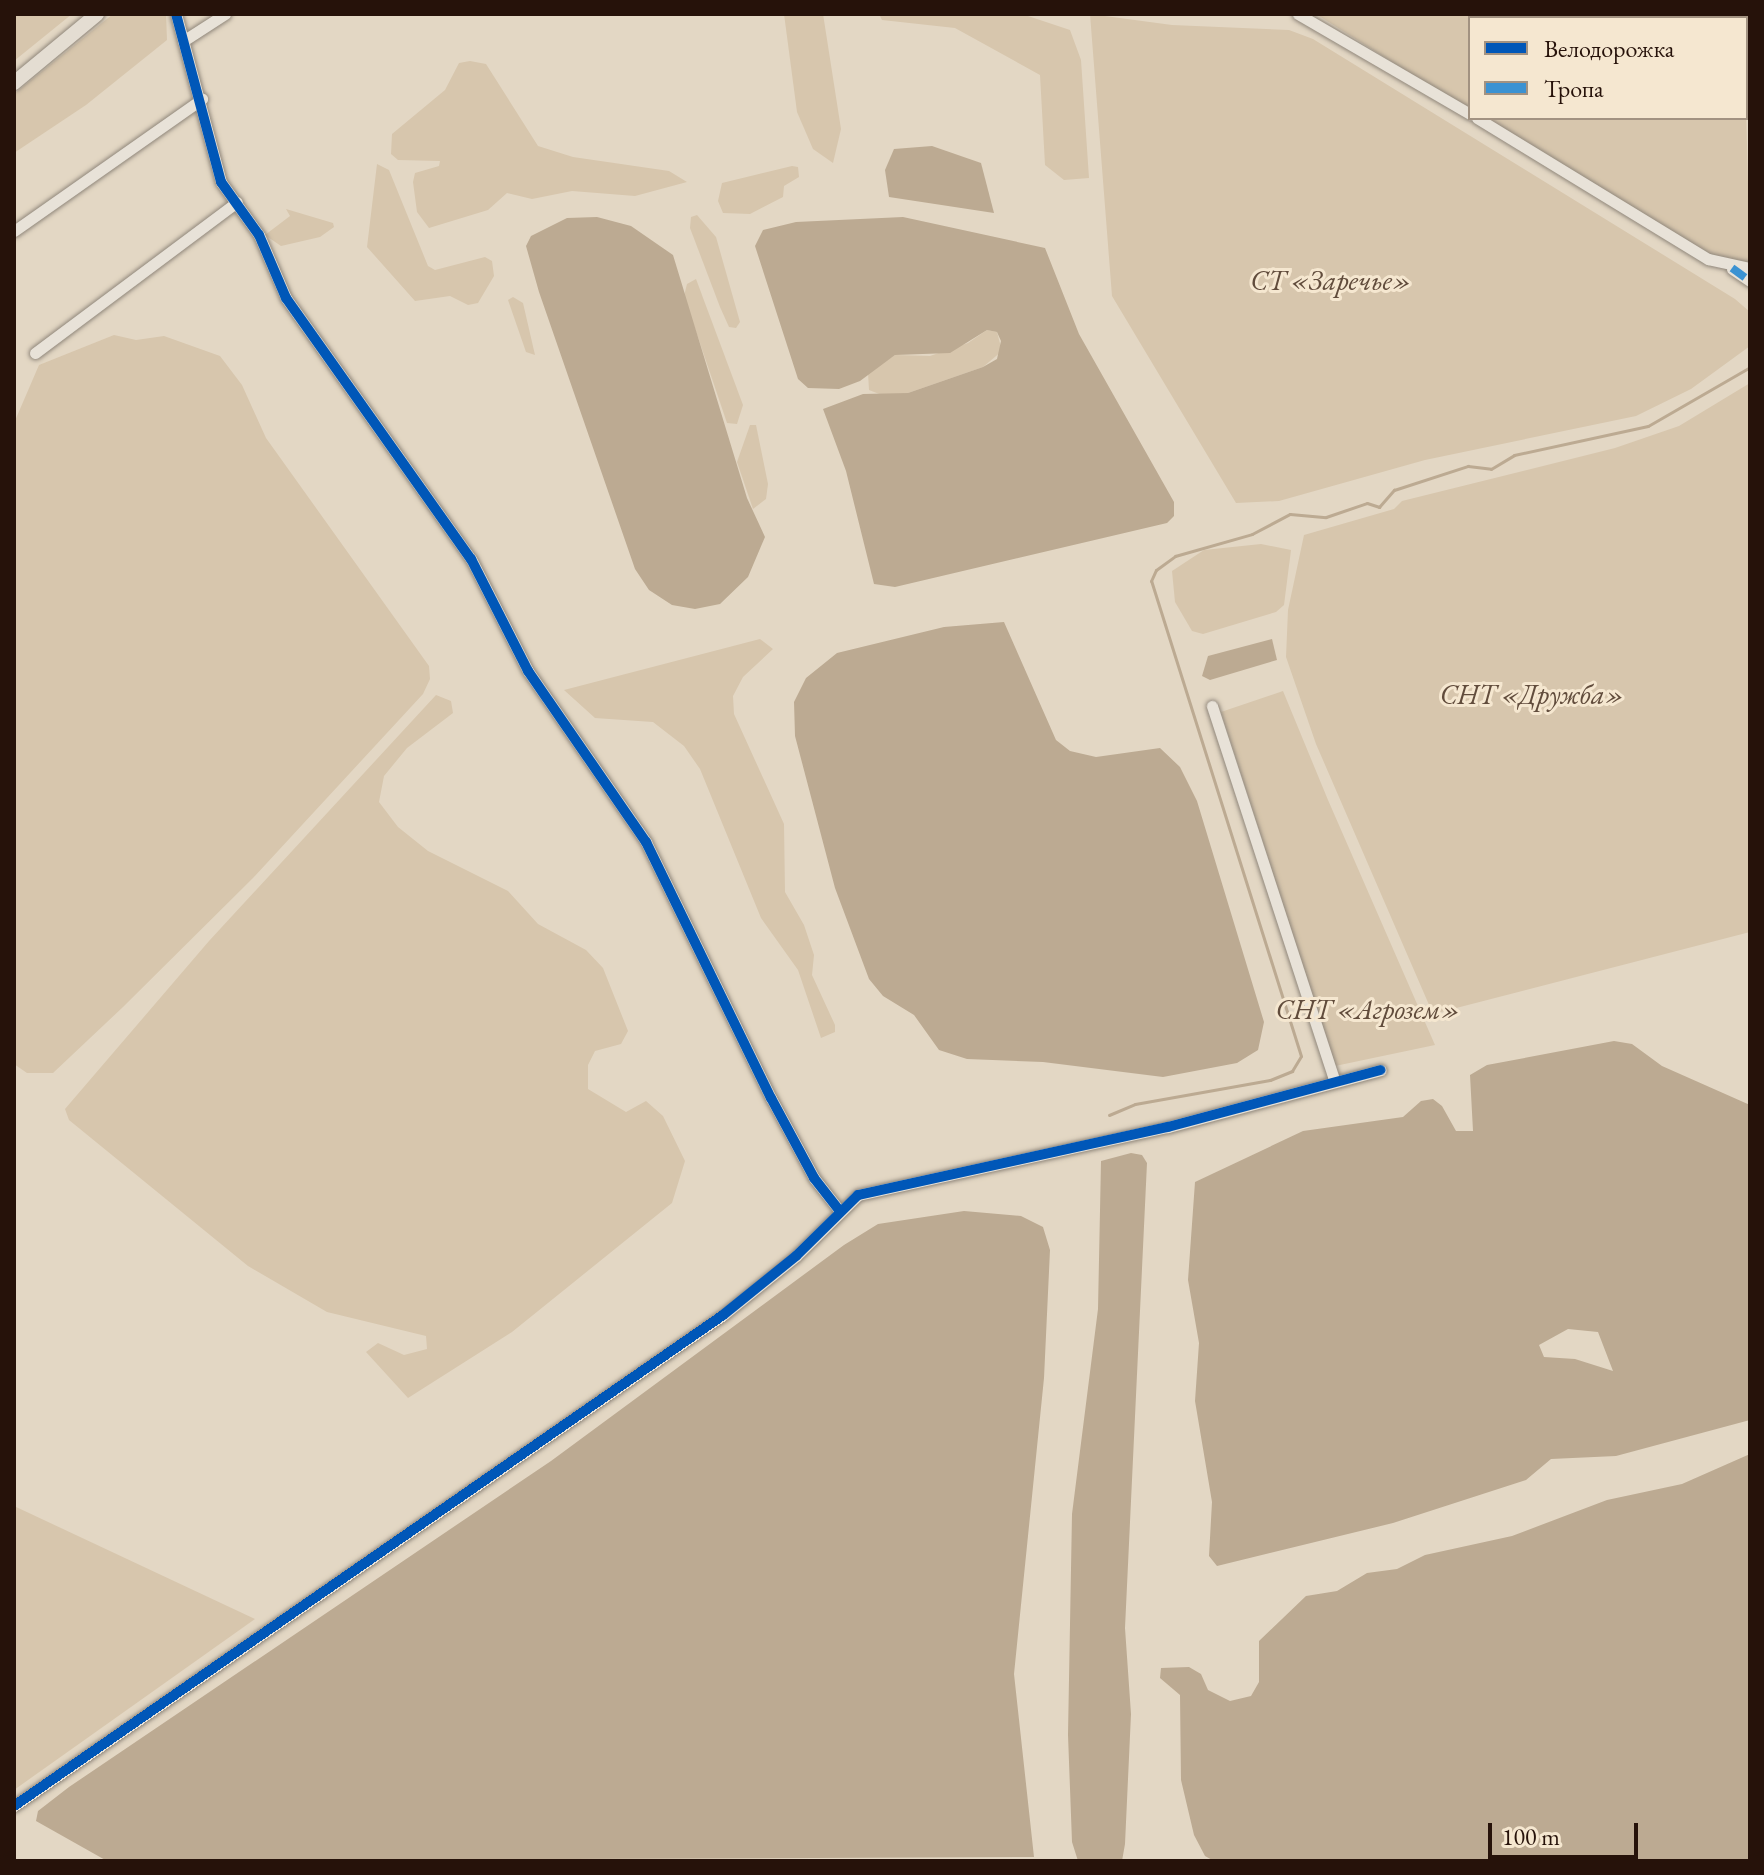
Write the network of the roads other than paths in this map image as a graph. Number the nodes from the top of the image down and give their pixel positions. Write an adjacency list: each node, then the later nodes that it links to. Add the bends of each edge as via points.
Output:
1 (97, 14): 6 (main road)
2 (176, 14): 5 (street)
3 (225, 14): 5 (street)
4 (1298, 14): 8 (street)
5 (183, 41): 7 (street)
6 (14, 83)
7 (202, 99): 10 (street, via 213,163); 11 (street)
8 (1468, 113)
9 (1480, 120): 12 (street, via 1636,220)
10 (237, 202): 15 (street); 19 (street, via 259,235 286,298 471,559 528,671 646,842 778,1111 814,1178)
11 (14, 231)
12 (1732, 268): 13 (street); 14 (street)
13 (1750, 268)
14 (1750, 281)
15 (35, 353)
16 (1212, 706): 18 (street)
17 (1381, 1070): 18 (street)
18 (1334, 1080): 19 (street, via 1168,1127 879,1188)
19 (838, 1209): 20 (street, via 796,1256 723,1315)
20 (14, 1806)

